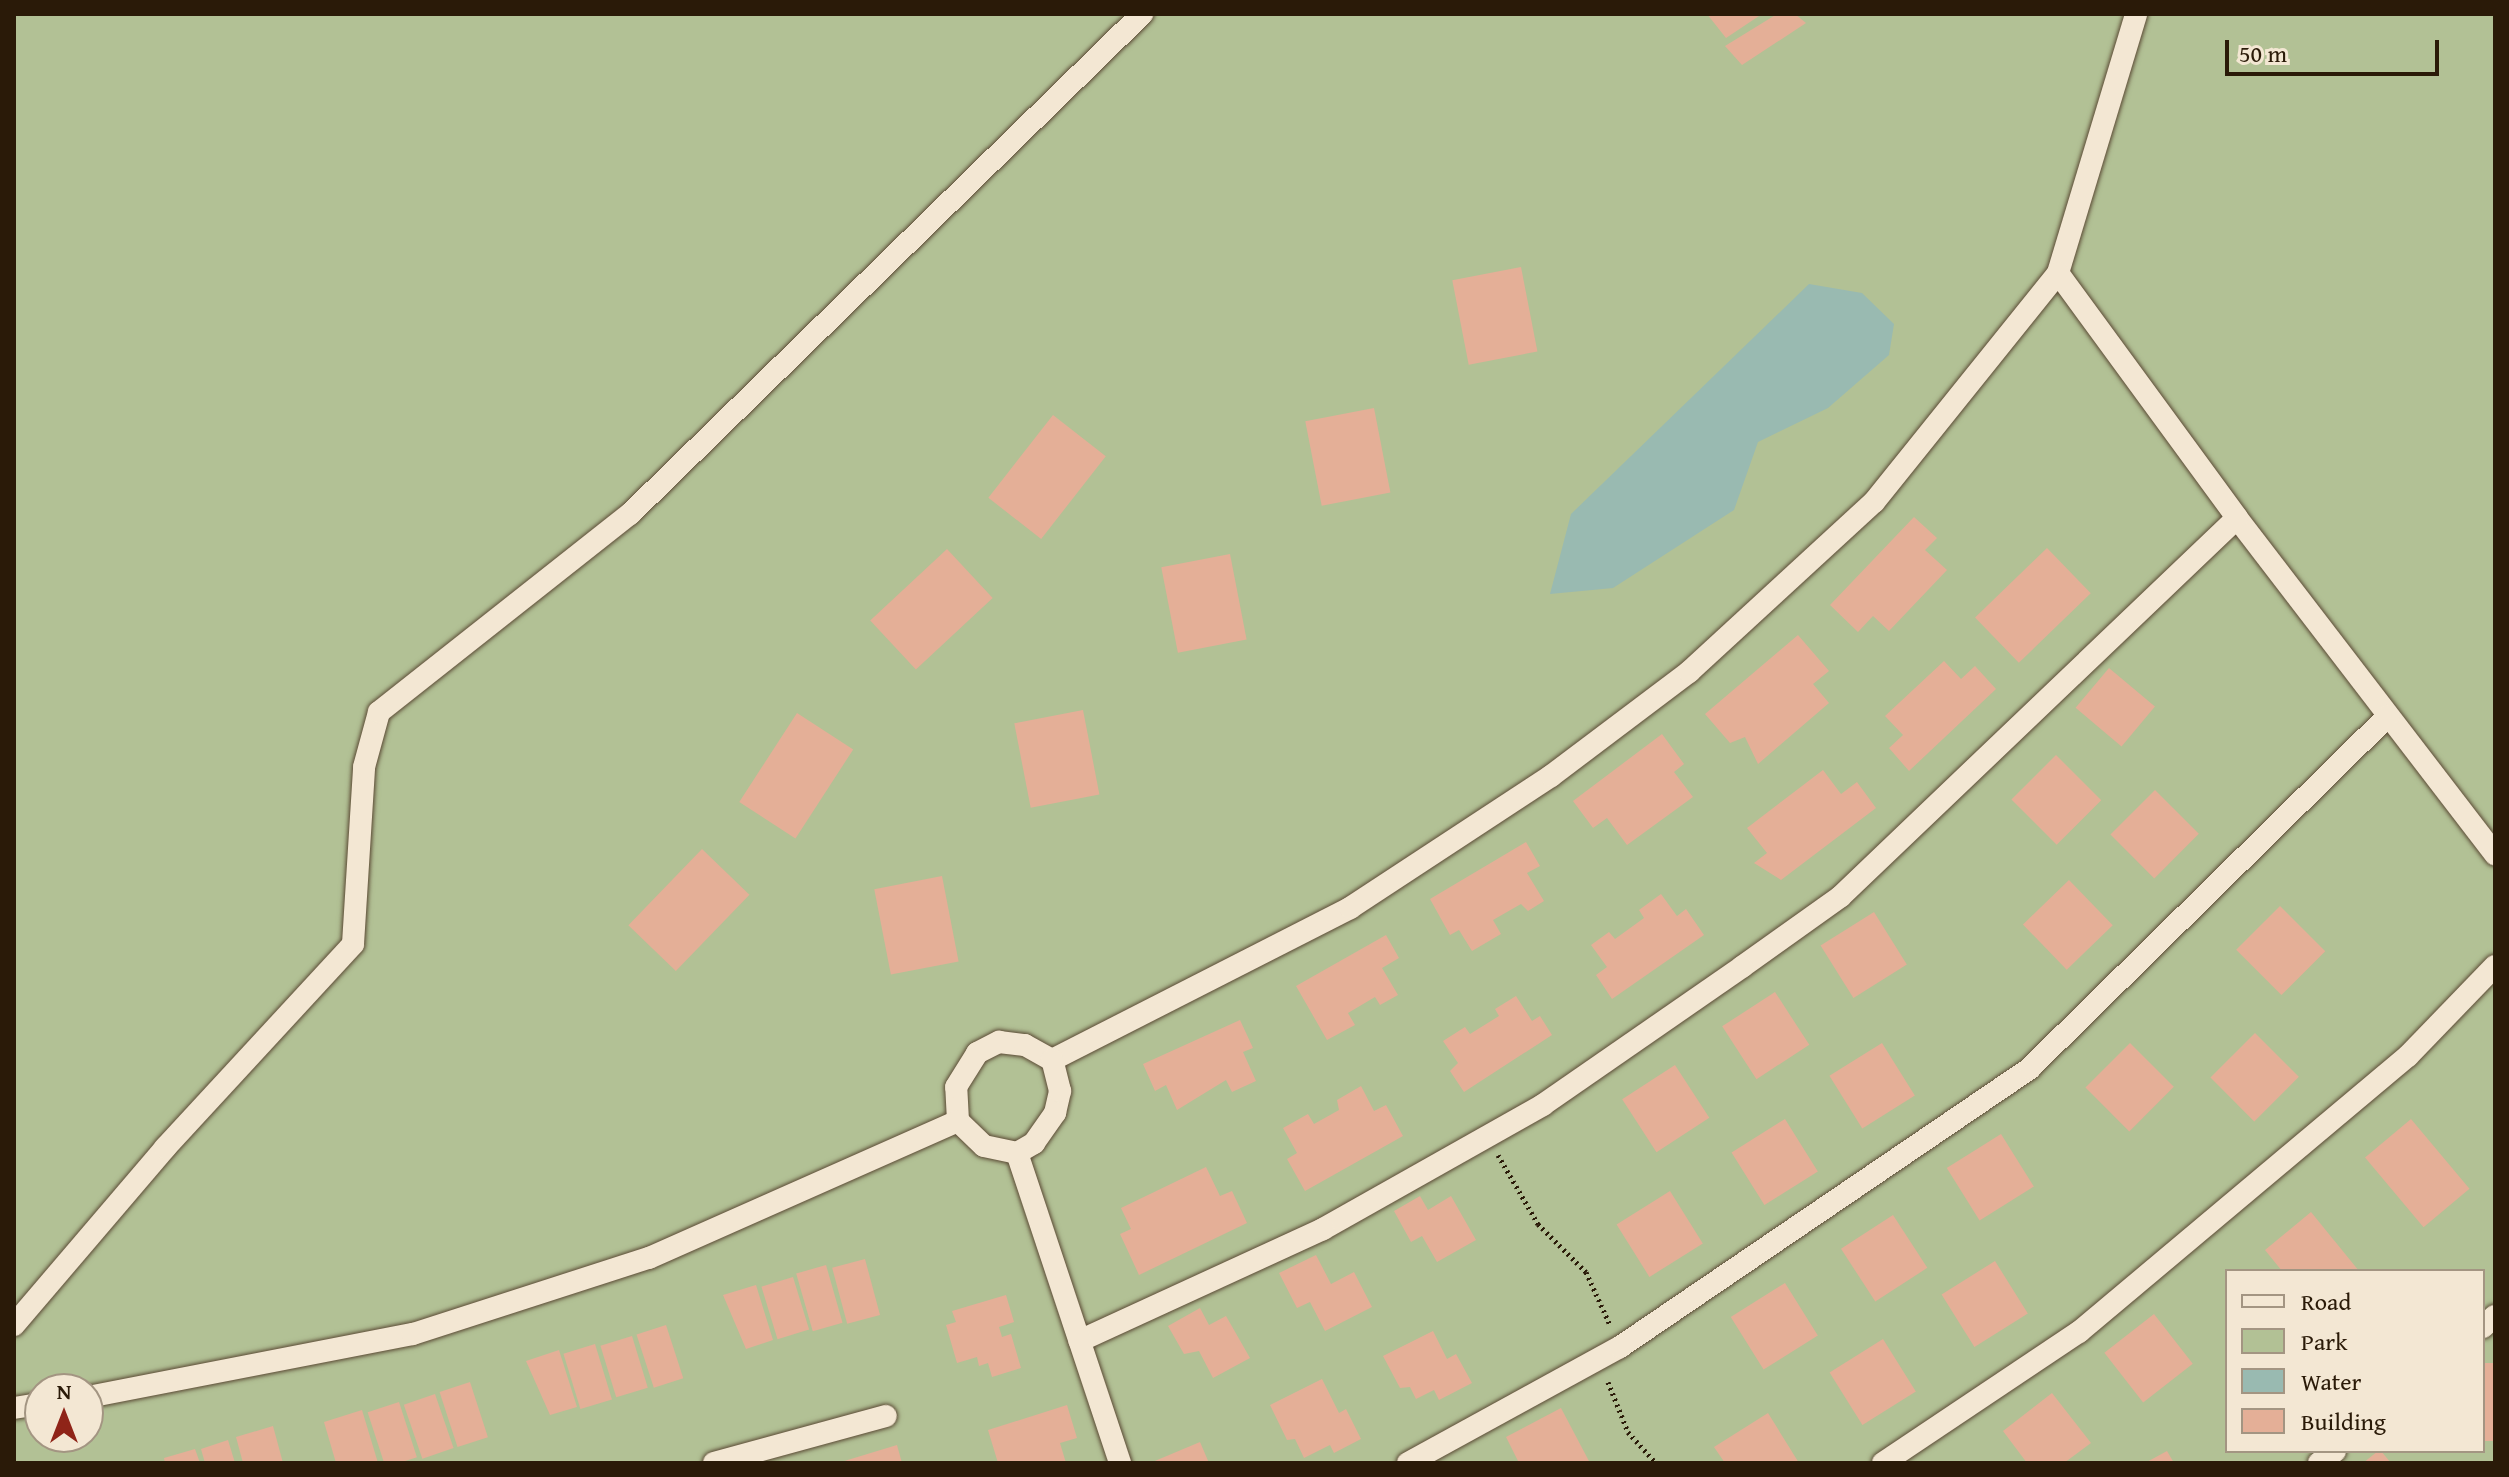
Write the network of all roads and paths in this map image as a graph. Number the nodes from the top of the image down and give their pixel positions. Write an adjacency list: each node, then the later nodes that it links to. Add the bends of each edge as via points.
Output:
1 (1142, 14): 12 (street, via 630,514 379,712 364,767 353,944 165,1148)
2 (2136, 14): 3 (street)
3 (2058, 273): 4 (street); 8 (street, via 1874,502 1689,672 1551,776 1350,908)
4 (2237, 518): 5 (street); 10 (street, via 1840,897 1543,1105)
5 (2388, 716): 6 (street); 14 (street, via 2030,1068)
6 (2495, 854)
7 (2495, 966): 22 (street, via 2408,1056 2079,1332)
8 (1052, 1060): 9 (street, via 1025,1045 999,1042 977,1053 963,1068 956,1087); 11 (street, via 1060,1091 1055,1113 1034,1143)
9 (958, 1121): 11 (street, via 984,1146); 16 (street, via 649,1258 413,1334)
10 (1487, 1137): 13 (street, via 1323,1229); 14 (path, via 1538,1224 1586,1272)
11 (1017, 1153): 13 (street)
12 (14, 1325)
13 (1079, 1341): 19 (street)
14 (1620, 1347): 15 (street)
15 (1599, 1359): 20 (street); 21 (path, via 1628,1432)
16 (104, 1394)
17 (886, 1416): 18 (street)
18 (714, 1463)
19 (1120, 1463)
20 (1408, 1463)
21 (1656, 1463)
22 (1883, 1463)

